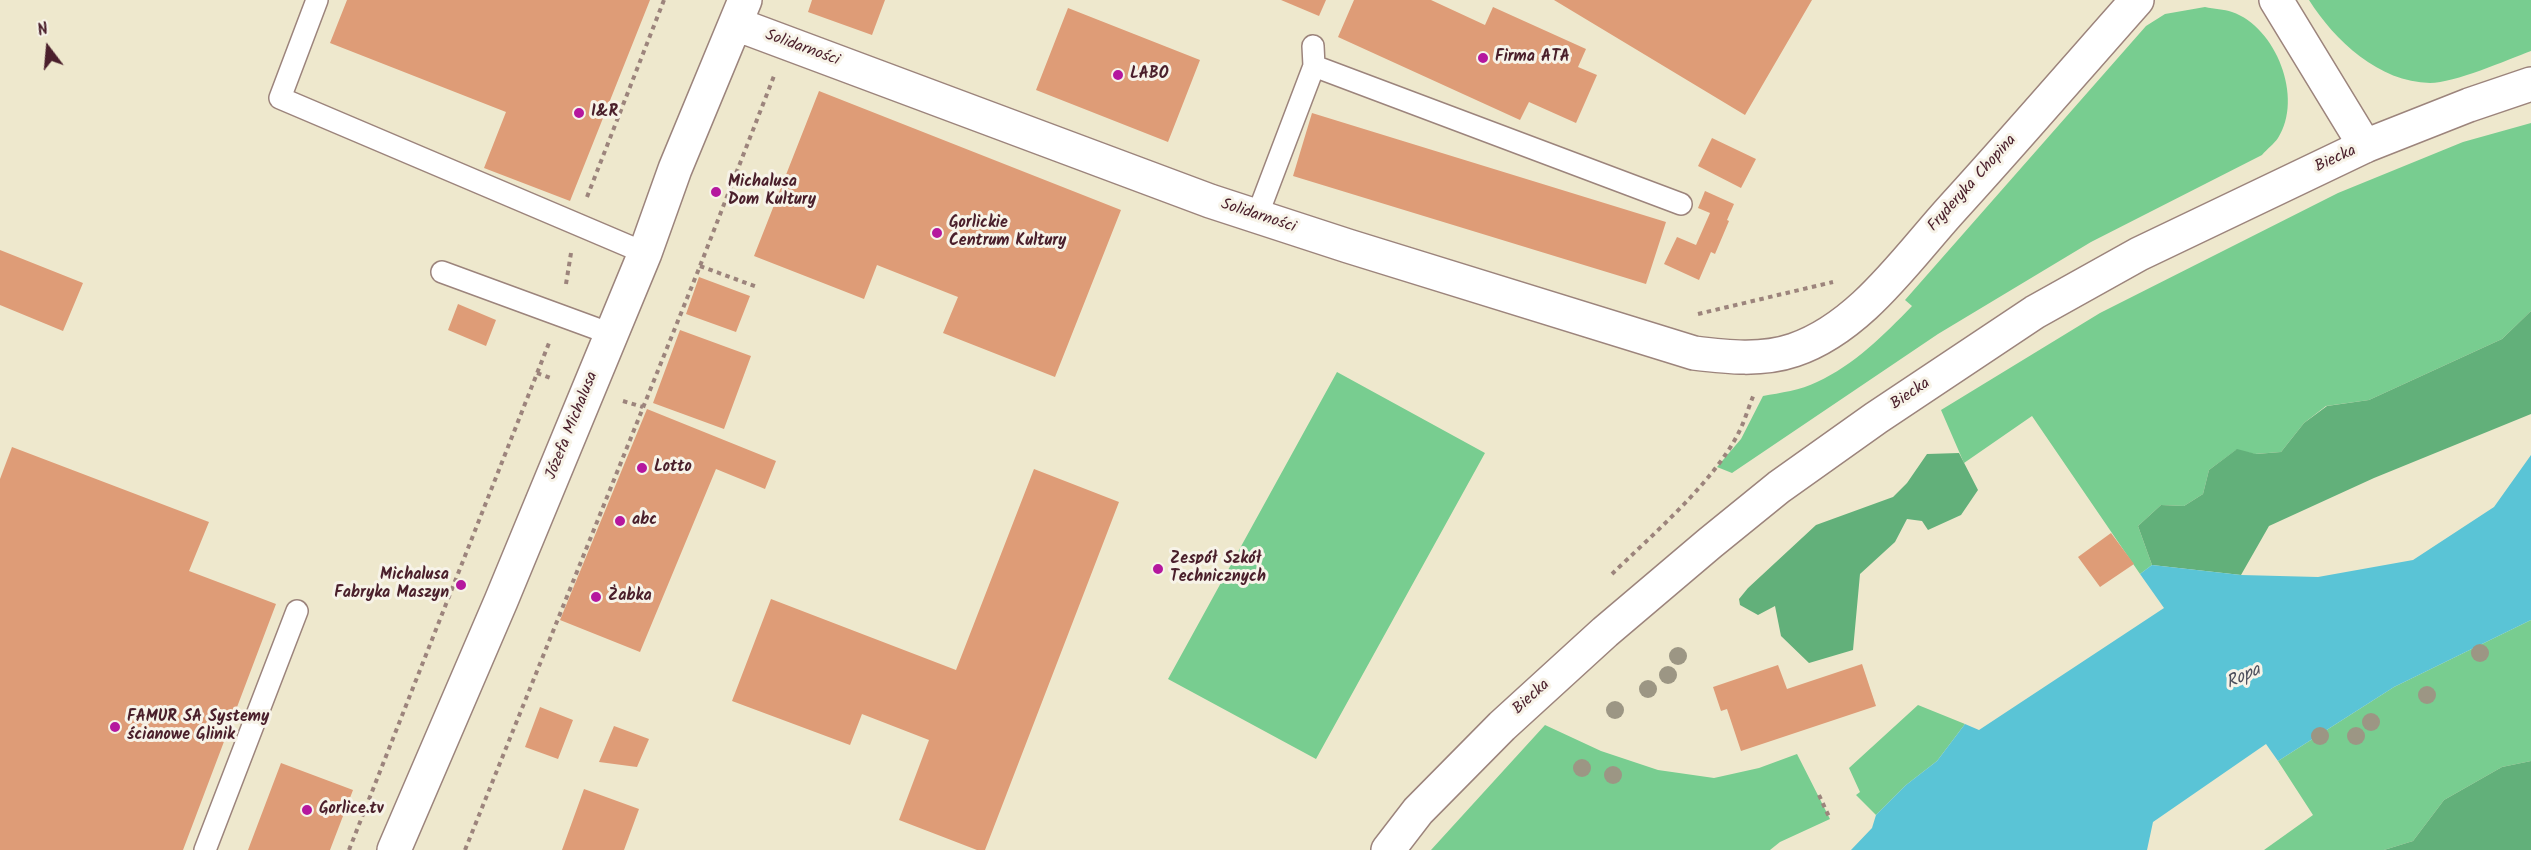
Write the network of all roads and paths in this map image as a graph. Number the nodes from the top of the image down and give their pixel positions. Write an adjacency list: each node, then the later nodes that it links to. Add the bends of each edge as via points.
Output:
1 (317, 0): 11 (lane, via 280,98)
2 (664, 0): 11 (path)
3 (2137, 0): 20 (street, Fryderyka Chopina, via 1880,288 1844,322)
4 (2276, 0): 8 (street)
5 (740, 12): 6 (street, Solidarności); 12 (street, Józefa Michalusa, via 675,168)
6 (786, 44): 10 (street, Solidarności); 13 (path)
7 (2531, 84): 8 (street, Biecka)
8 (2365, 146): 28 (street, Biecka, via 2139,254 2035,312 1779,487 1605,632 1502,726 1418,811)
9 (1681, 204): 10 (lane, via 1313,56)
10 (1257, 216): 20 (street, Solidarności, via 1694,353 1747,357)
11 (577, 223): 12 (lane); 17 (path)
12 (645, 253): 19 (street, Józefa Michalusa)
13 (700, 266): 16 (path); 27 (path)
14 (442, 272): 17 (lane)
15 (1841, 277): 18 (path, via 1823,286)
16 (757, 287)
17 (560, 314): 19 (lane); 25 (path)
18 (1693, 315)
19 (611, 334): 26 (street, Józefa Michalusa)
20 (1794, 350)
21 (297, 611): 24 (lane)
22 (1819, 795): 23 (path)
23 (1830, 819)
24 (206, 850)
25 (349, 850)
26 (394, 850)
27 (465, 850)
28 (1388, 850)

